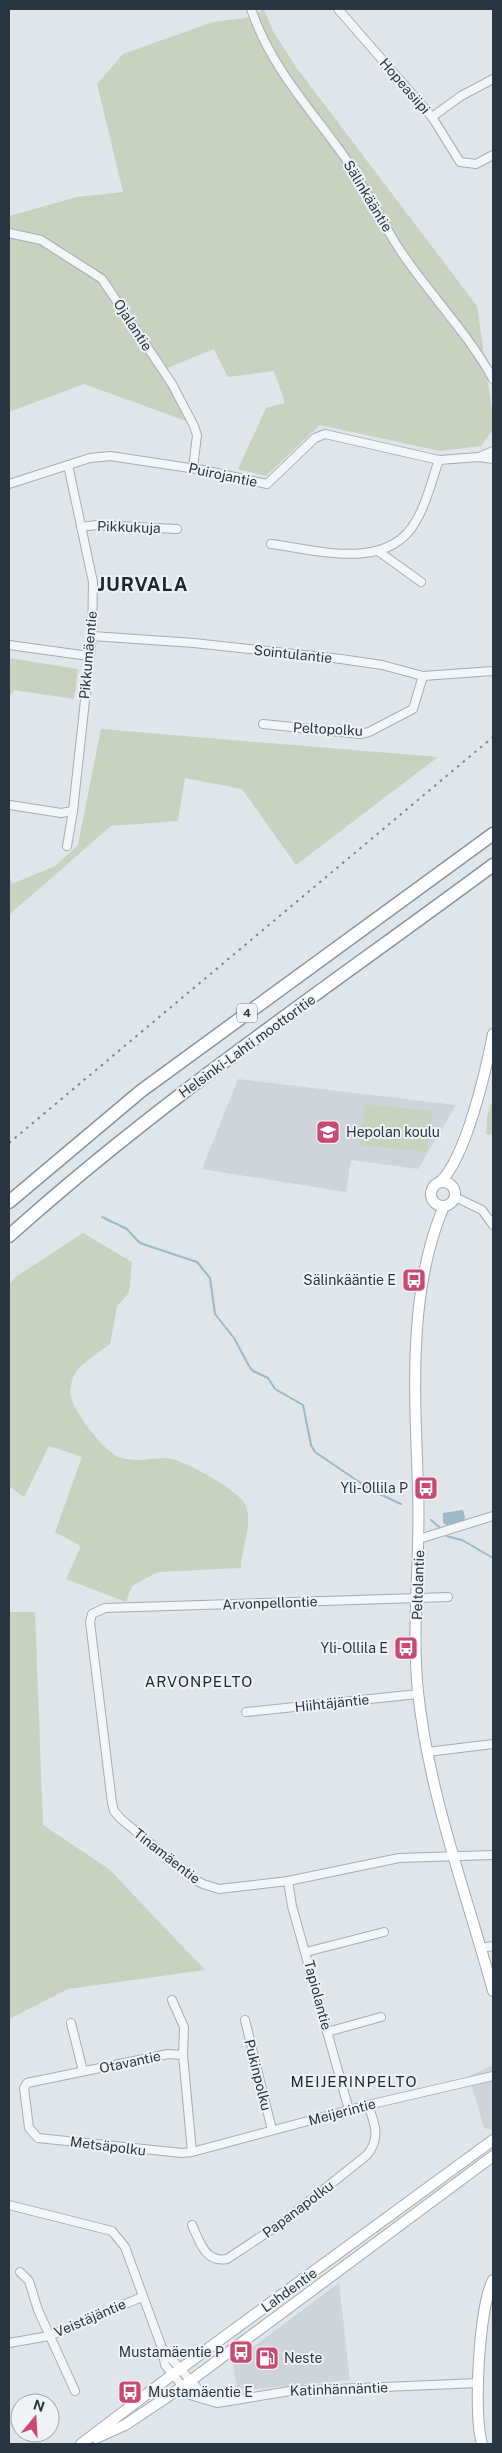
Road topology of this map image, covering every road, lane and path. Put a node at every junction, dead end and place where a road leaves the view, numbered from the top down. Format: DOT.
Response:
graph roads {
  1 [pos="251,9"];
  2 [pos="338,9"];
  3 [pos="493,79"];
  4 [pos="432,117"];
  5 [pos="493,154"];
  6 [pos="9,232"];
  7 [pos="493,379"];
  8 [pos="493,451"];
  9 [pos="479,457"];
  10 [pos="493,459"];
  11 [pos="439,460"];
  12 [pos="68,465"];
  13 [pos="193,468"];
  14 [pos="9,484"];
  15 [pos="81,527"];
  16 [pos="176,528"];
  17 [pos="271,544"];
  18 [pos="378,551"];
  19 [pos="421,582"];
  20 [pos="92,636"];
  21 [pos="9,645"];
  22 [pos="89,656"];
  23 [pos="493,671"];
  24 [pos="423,676"];
  25 [pos="263,724"];
  26 [pos="10,805"];
  27 [pos="73,811"];
  28 [pos="493,834"];
  29 [pos="67,846"];
  30 [pos="493,866"];
  31 [pos="493,1034"];
  32 [pos="456,1156"];
  33 [pos="440,1182"];
  34 [pos="454,1192"];
  35 [pos="9,1202"];
  36 [pos="440,1205"];
  37 [pos="493,1224"];
  38 [pos="9,1236"];
  39 [pos="493,1516"];
  40 [pos="419,1539"];
  41 [pos="448,1597"];
  42 [pos="417,1598"];
  43 [pos="92,1614"];
  44 [pos="418,1694"];
  45 [pos="246,1712"];
  46 [pos="493,1744"];
  47 [pos="427,1752"];
  48 [pos="493,1855"];
  49 [pos="452,1857"];
  50 [pos="288,1881"];
  51 [pos="384,1932"];
  52 [pos="493,1946"];
  53 [pos="481,1948"];
  54 [pos="306,1952"];
  55 [pos="493,1991"];
  56 [pos="172,2000"];
  57 [pos="382,2017"];
  58 [pos="245,2020"];
  59 [pos="71,2023"];
  60 [pos="328,2032"];
  61 [pos="183,2055"];
  62 [pos="83,2071"];
  63 [pos="493,2076"];
  64 [pos="368,2104"];
  65 [pos="349,2110"];
  66 [pos="29,2128"];
  67 [pos="272,2130"];
  68 [pos="493,2140"];
  69 [pos="192,2152"];
  70 [pos="493,2156"];
  71 [pos="9,2205"];
  72 [pos="192,2225"];
  73 [pos="20,2272"];
  74 [pos="493,2280"];
  75 [pos="142,2297"];
  76 [pos="50,2336"];
  77 [pos="9,2343"];
  78 [pos="176,2372"];
  79 [pos="478,2383"];
  80 [pos="186,2384"];
  81 [pos="75,2391"];
  82 [pos="83,2443"];
  83 [pos="482,2444"];
  1 -- 7 [label="street, Sälinkääntie"];
  2 -- 4 [label="street, Hopeasiipi"];
  3 -- 4 [label="street"];
  4 -- 5 [label="street, Hopeasiipi"];
  6 -- 13 [label="street, Ojalantie"];
  8 -- 9 [label="street, Puirojantie"];
  9 -- 10 [label="street, Puirojantie"];
  9 -- 11 [label="street, Puirojantie"];
  11 -- 13 [label="street, Puirojantie"];
  11 -- 18 [label="street"];
  12 -- 13 [label="street, Puirojantie"];
  12 -- 14 [label="street, Puirojantie"];
  12 -- 15 [label="street, Pikkumäentie"];
  15 -- 16 [label="street, Pikkukuja"];
  15 -- 20 [label="street, Pikkumäentie"];
  17 -- 18 [label="street"];
  18 -- 19 [label="street"];
  20 -- 22 [label="street, Pikkumäentie"];
  20 -- 24 [label="street, Sointulantie"];
  21 -- 22 [label="street"];
  22 -- 27 [label="street, Pikkumäentie"];
  23 -- 24 [label="street, Sointulantie"];
  24 -- 25 [label="street, Peltopolku"];
  26 -- 27 [label="street"];
  27 -- 29 [label="street, Pikkumäentie"];
  28 -- 35 [label="highway, Helsinki-Lahti moottoritie / 4"];
  30 -- 38 [label="highway, Helsinki-Lahti moottoritie / 4"];
  31 -- 32 [label="main road"];
  32 -- 33 [label="main road"];
  32 -- 34 [label="main road"];
  33 -- 34 [label="main road"];
  33 -- 36 [label="main road"];
  34 -- 36 [label="main road"];
  34 -- 37 [label="street"];
  36 -- 40 [label="main road, Peltolantie"];
  39 -- 40 [label="street"];
  40 -- 42 [label="main road, Peltolantie"];
  41 -- 42 [label="street, Arvonpellontie"];
  42 -- 43 [label="street, Arvonpellontie"];
  42 -- 44 [label="main road, Peltolantie"];
  43 -- 50 [label="street, Tinamäentie"];
  44 -- 45 [label="street, Hiihtäjäntie"];
  44 -- 47 [label="main road, Peltolantie"];
  46 -- 47 [label="street"];
  47 -- 49 [label="main road, Peltolantie"];
  48 -- 49 [label="street, Tinamäentie"];
  49 -- 50 [label="street, Tinamäentie"];
  49 -- 53 [label="main road, Peltolantie"];
  50 -- 54 [label="street, Tapiolantie"];
  51 -- 54 [label="street"];
  52 -- 53 [label="street"];
  53 -- 55 [label="main road, Peltolantie"];
  54 -- 60 [label="street, Tapiolantie"];
  56 -- 61 [label="street"];
  57 -- 60 [label="street"];
  58 -- 67 [label="street, Pukinpolku"];
  59 -- 62 [label="street"];
  60 -- 65 [label="street, Tapiolantie"];
  61 -- 62 [label="street, Otavantie"];
  61 -- 69 [label="street"];
  62 -- 66 [label="street, Otavantie"];
  63 -- 64 [label="street, Meijerintie"];
  64 -- 65 [label="street, Meijerintie"];
  64 -- 72 [label="street, Papanapolku"];
  65 -- 67 [label="street, Meijerintie"];
  66 -- 69 [label="street, Metsäpolku"];
  67 -- 69 [label="street, Meijerintie"];
  68 -- 78 [label="main road, Lahdentie"];
  70 -- 80 [label="main road, Lahdentie"];
  71 -- 75 [label="street, Katinhännäntie"];
  73 -- 76 [label="street"];
  74 -- 79 [label="main road"];
  75 -- 76 [label="street, Veistäjäntie"];
  75 -- 78 [label="street, Katinhännäntie"];
  76 -- 77 [label="street, Veistäjäntie"];
  76 -- 81 [label="street"];
  78 -- 80 [label="street, Katinhännäntie"];
  78 -- 82 [label="main road, Lahdentie"];
  79 -- 80 [label="street, Katinhännäntie"];
  79 -- 83 [label="main road"];
  80 -- 82 [label="main road, Lahdentie"];
}
